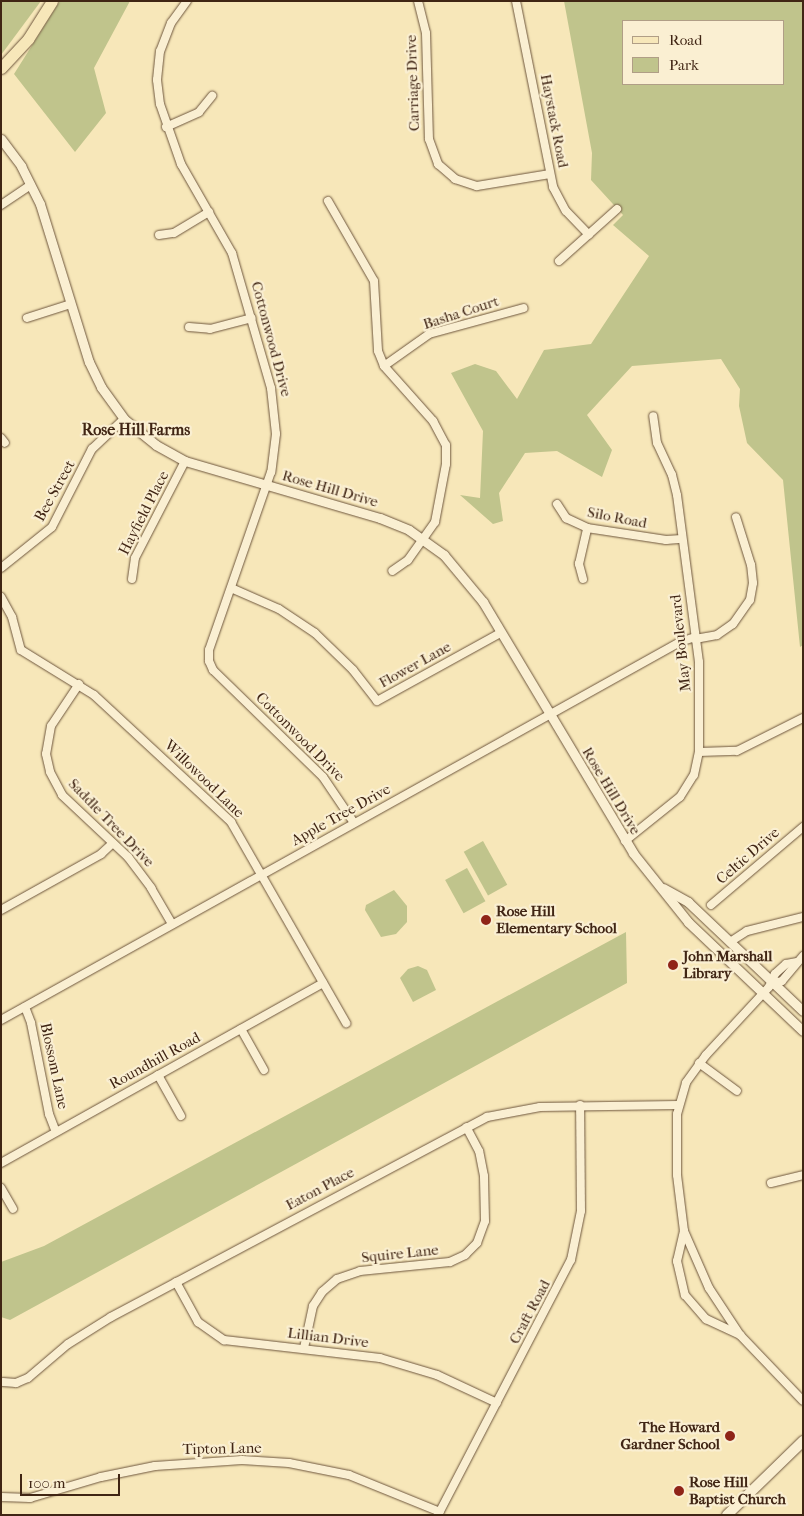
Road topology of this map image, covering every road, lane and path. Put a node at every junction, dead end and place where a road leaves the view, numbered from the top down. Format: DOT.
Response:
graph roads {
  1 [pos="52,1"];
  2 [pos="187,1"];
  3 [pos="418,1"];
  4 [pos="516,1"];
  5 [pos="1,68"];
  6 [pos="212,96"];
  7 [pos="166,127"];
  8 [pos="1,139"];
  9 [pos="550,174"];
  10 [pos="31,185"];
  11 [pos="328,202"];
  12 [pos="1,205"];
  13 [pos="617,208"];
  14 [pos="210,212"];
  15 [pos="158,235"];
  16 [pos="589,235"];
  17 [pos="560,260"];
  18 [pos="71,304"];
  19 [pos="524,308"];
  20 [pos="27,318"];
  21 [pos="252,318"];
  22 [pos="189,327"];
  23 [pos="384,366"];
  24 [pos="653,416"];
  25 [pos="124,419"];
  26 [pos="185,461"];
  27 [pos="266,485"];
  28 [pos="557,504"];
  29 [pos="736,517"];
  30 [pos="587,528"];
  31 [pos="682,539"];
  32 [pos="424,541"];
  33 [pos="1,568"];
  34 [pos="392,570"];
  35 [pos="583,578"];
  36 [pos="132,579"];
  37 [pos="231,588"];
  38 [pos="1,597"];
  39 [pos="500,633"];
  40 [pos="695,638"];
  41 [pos="79,684"];
  42 [pos="549,714"];
  43 [pos="803,718"];
  44 [pos="699,752"];
  45 [pos="354,823"];
  46 [pos="803,827"];
  47 [pos="625,841"];
  48 [pos="113,842"];
  49 [pos="263,874"];
  50 [pos="662,887"];
  51 [pos="711,906"];
  52 [pos="1,910"];
  53 [pos="803,918"];
  54 [pos="172,924"];
  55 [pos="730,942"];
  56 [pos="800,959"];
  57 [pos="323,983"];
  58 [pos="768,988"];
  59 [pos="25,1006"];
  60 [pos="803,1011"];
  61 [pos="1,1020"];
  62 [pos="346,1023"];
  63 [pos="242,1029"];
  64 [pos="803,1031"];
  65 [pos="699,1063"];
  66 [pos="264,1070"];
  67 [pos="158,1075"];
  68 [pos="737,1091"];
  69 [pos="580,1105"];
  70 [pos="678,1105"];
  71 [pos="181,1116"];
  72 [pos="466,1126"];
  73 [pos="56,1132"];
  74 [pos="1,1163"];
  75 [pos="803,1175"];
  76 [pos="771,1183"];
  77 [pos="1,1188"];
  78 [pos="13,1209"];
  79 [pos="684,1231"];
  80 [pos="176,1282"];
  81 [pos="740,1335"];
  82 [pos="304,1348"];
  83 [pos="3,1382"];
  84 [pos="803,1401"];
  85 [pos="497,1403"];
  86 [pos="803,1441"];
  87 [pos="1,1497"];
  88 [pos="439,1513"];
  89 [pos="726,1515"];
  1 -- 5 [label="main road"];
  2 -- 7 [label="street, Cottonwood Drive"];
  3 -- 9 [label="street, Carriage Drive"];
  4 -- 9 [label="street, Haystack Road"];
  6 -- 7 [label="street"];
  7 -- 14 [label="street, Cottonwood Drive"];
  8 -- 10 [label="street, Rose Hill Drive"];
  9 -- 16 [label="street, Haystack Road"];
  10 -- 12 [label="street"];
  10 -- 18 [label="street, Rose Hill Drive"];
  11 -- 23 [label="street"];
  13 -- 16 [label="street"];
  14 -- 15 [label="street"];
  14 -- 21 [label="street, Cottonwood Drive"];
  16 -- 17 [label="street"];
  18 -- 20 [label="street"];
  18 -- 25 [label="street, Rose Hill Drive"];
  19 -- 23 [label="street, Basha Court"];
  21 -- 22 [label="street"];
  21 -- 27 [label="street, Cottonwood Drive"];
  23 -- 32 [label="street"];
  24 -- 31 [label="street, May Boulevard"];
  25 -- 26 [label="street, Rose Hill Drive"];
  25 -- 33 [label="street, Bee Street"];
  26 -- 27 [label="street, Rose Hill Drive"];
  26 -- 36 [label="street, Hayfield Place"];
  27 -- 32 [label="street, Rose Hill Drive"];
  27 -- 37 [label="street, Cottonwood Drive"];
  28 -- 30 [label="street, Silo Road"];
  29 -- 40 [label="street, Apple Tree Drive"];
  30 -- 31 [label="street, Silo Road"];
  30 -- 35 [label="street"];
  31 -- 40 [label="street, May Boulevard"];
  32 -- 34 [label="street"];
  32 -- 39 [label="street, Rose Hill Drive"];
  37 -- 39 [label="street, Flower Lane"];
  37 -- 45 [label="street, Cottonwood Drive"];
  38 -- 41 [label="street, Willowood Lane"];
  39 -- 42 [label="street, Rose Hill Drive"];
  40 -- 42 [label="street, Apple Tree Drive"];
  40 -- 44 [label="street, May Boulevard"];
  41 -- 48 [label="street, Saddle Tree Drive"];
  41 -- 49 [label="street, Willowood Lane"];
  42 -- 45 [label="street, Apple Tree Drive"];
  42 -- 47 [label="street, Rose Hill Drive"];
  43 -- 44 [label="street"];
  44 -- 47 [label="street, May Boulevard"];
  45 -- 49 [label="street, Apple Tree Drive"];
  46 -- 51 [label="street, Celtic Drive"];
  47 -- 50 [label="street, Rose Hill Drive"];
  48 -- 52 [label="street"];
  48 -- 54 [label="street, Saddle Tree Drive"];
  49 -- 54 [label="street, Apple Tree Drive"];
  49 -- 57 [label="street, Willowood Lane"];
  50 -- 55 [label="street, Rose Hill Drive"];
  50 -- 58 [label="street, Rose Hill Drive"];
  53 -- 55 [label="street"];
  54 -- 59 [label="street, Apple Tree Drive"];
  55 -- 58 [label="street, Rose Hill Drive"];
  56 -- 58 [label="street"];
  57 -- 62 [label="street, Willowood Lane"];
  57 -- 63 [label="street, Roundhill Road"];
  58 -- 60 [label="street, Rose Hill Drive"];
  58 -- 64 [label="street, Rose Hill Drive"];
  58 -- 65 [label="street"];
  59 -- 61 [label="street, Apple Tree Drive"];
  59 -- 73 [label="street, Blossom Lane"];
  63 -- 66 [label="street"];
  63 -- 67 [label="street, Roundhill Road"];
  65 -- 68 [label="street"];
  65 -- 70 [label="street"];
  67 -- 71 [label="street"];
  67 -- 73 [label="street, Roundhill Road"];
  69 -- 70 [label="street, Eaton Place"];
  69 -- 72 [label="street, Eaton Place"];
  69 -- 85 [label="street, Craft Road"];
  70 -- 79 [label="street"];
  72 -- 80 [label="street, Eaton Place"];
  72 -- 82 [label="street, Squire Lane"];
  73 -- 74 [label="street, Roundhill Road"];
  75 -- 76 [label="street"];
  77 -- 78 [label="street"];
  79 -- 81 [label="street"];
  79 -- 81 [label="street"];
  80 -- 82 [label="street, Lillian Drive"];
  80 -- 83 [label="street, Eaton Place"];
  81 -- 84 [label="street"];
  82 -- 85 [label="street, Lillian Drive"];
  85 -- 88 [label="street, Craft Road"];
  86 -- 89 [label="main road"];
  87 -- 88 [label="street, Tipton Lane"];
}
